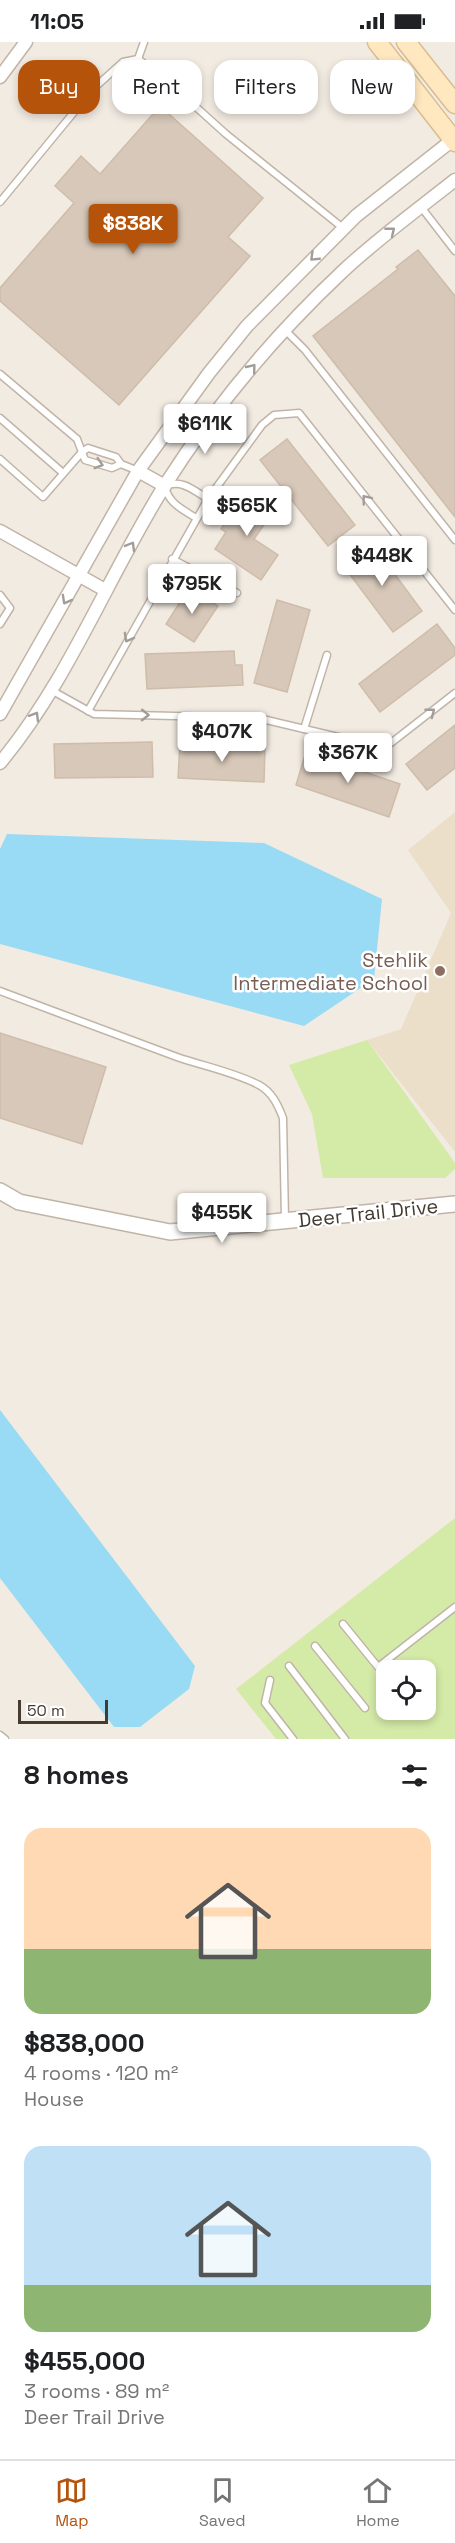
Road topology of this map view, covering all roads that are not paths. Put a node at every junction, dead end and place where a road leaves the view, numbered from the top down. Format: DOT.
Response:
graph roads {
  1 [pos="26,42"];
  2 [pos="144,42"];
  3 [pos="377,42"];
  4 [pos="406,42"];
  5 [pos="138,59"];
  6 [pos="0,77"];
  7 [pos="455,104"];
  8 [pos="454,140"];
  9 [pos="455,180"];
  10 [pos="0,202"];
  11 [pos="421,207"];
  12 [pos="343,228"];
  13 [pos="455,251"];
  14 [pos="285,330"];
  15 [pos="0,374"];
  16 [pos="0,418"];
  17 [pos="82,452"];
  18 [pos="0,459"];
  19 [pos="121,464"];
  20 [pos="138,471"];
  21 [pos="63,473"];
  22 [pos="165,486"];
  23 [pos="208,499"];
  24 [pos="196,518"];
  25 [pos="0,531"];
  26 [pos="455,540"];
  27 [pos="172,560"];
  28 [pos="80,576"];
  29 [pos="105,590"];
  30 [pos="237,593"];
  31 [pos="0,595"];
  32 [pos="455,610"];
  33 [pos="0,624"];
  34 [pos="327,655"];
  35 [pos="50,690"];
  36 [pos="455,693"];
  37 [pos="88,711"];
  38 [pos="0,714"];
  39 [pos="304,729"];
  40 [pos="0,763"];
  41 [pos="0,991"];
  42 [pos="0,1191"];
  43 [pos="455,1204"];
  44 [pos="285,1221"];
  45 [pos="455,1607"];
  46 [pos="343,1624"];
  47 [pos="315,1646"];
  48 [pos="289,1666"];
  49 [pos="270,1680"];
  50 [pos="365,1708"];
  51 [pos="0,1735"];
  52 [pos="5,1739"];
  53 [pos="293,1739"];
  54 [pos="345,1739"];
  1 -- 6 [label="street"];
  2 -- 5 [label="lane"];
  3 -- 8 [label="main road"];
  4 -- 7 [label="main road"];
  5 -- 10 [label="lane"];
  5 -- 12 [label="lane"];
  8 -- 12 [label="street"];
  9 -- 11 [label="street"];
  11 -- 13 [label="lane"];
  14 -- 11 [label="street, one-way"];
  12 -- 20 [label="street, one-way"];
  22 -- 14 [label="street, one-way"];
  14 -- 26 [label="lane"];
  15 -- 17 [label="lane"];
  16 -- 21 [label="lane"];
  17 -- 19 [label="lane"];
  17 -- 19 [label="lane, one-way"];
  17 -- 21 [label="lane"];
  18 -- 21 [label="lane"];
  19 -- 20 [label="lane"];
  20 -- 22 [label="street"];
  20 -- 28 [label="street"];
  22 -- 23 [label="lane"];
  22 -- 24 [label="lane"];
  29 -- 22 [label="street, one-way"];
  23 -- 24 [label="lane"];
  32 -- 23 [label="lane, one-way"];
  24 -- 27 [label="lane"];
  25 -- 28 [label="street"];
  27 -- 30 [label="lane"];
  27 -- 37 [label="lane, one-way"];
  28 -- 29 [label="street"];
  28 -- 38 [label="street, one-way"];
  29 -- 35 [label="street"];
  31 -- 33 [label="lane"];
  34 -- 39 [label="lane"];
  35 -- 37 [label="lane"];
  40 -- 35 [label="street, one-way"];
  39 -- 36 [label="lane, one-way"];
  37 -- 39 [label="lane, one-way"];
  41 -- 44 [label="lane"];
  42 -- 44 [label="street, Deer Trail Drive"];
  43 -- 44 [label="street, Deer Trail Drive"];
  45 -- 46 [label="lane"];
  47 -- 50 [label="lane"];
  48 -- 54 [label="lane"];
  49 -- 53 [label="lane"];
  51 -- 52 [label="lane"];
}
